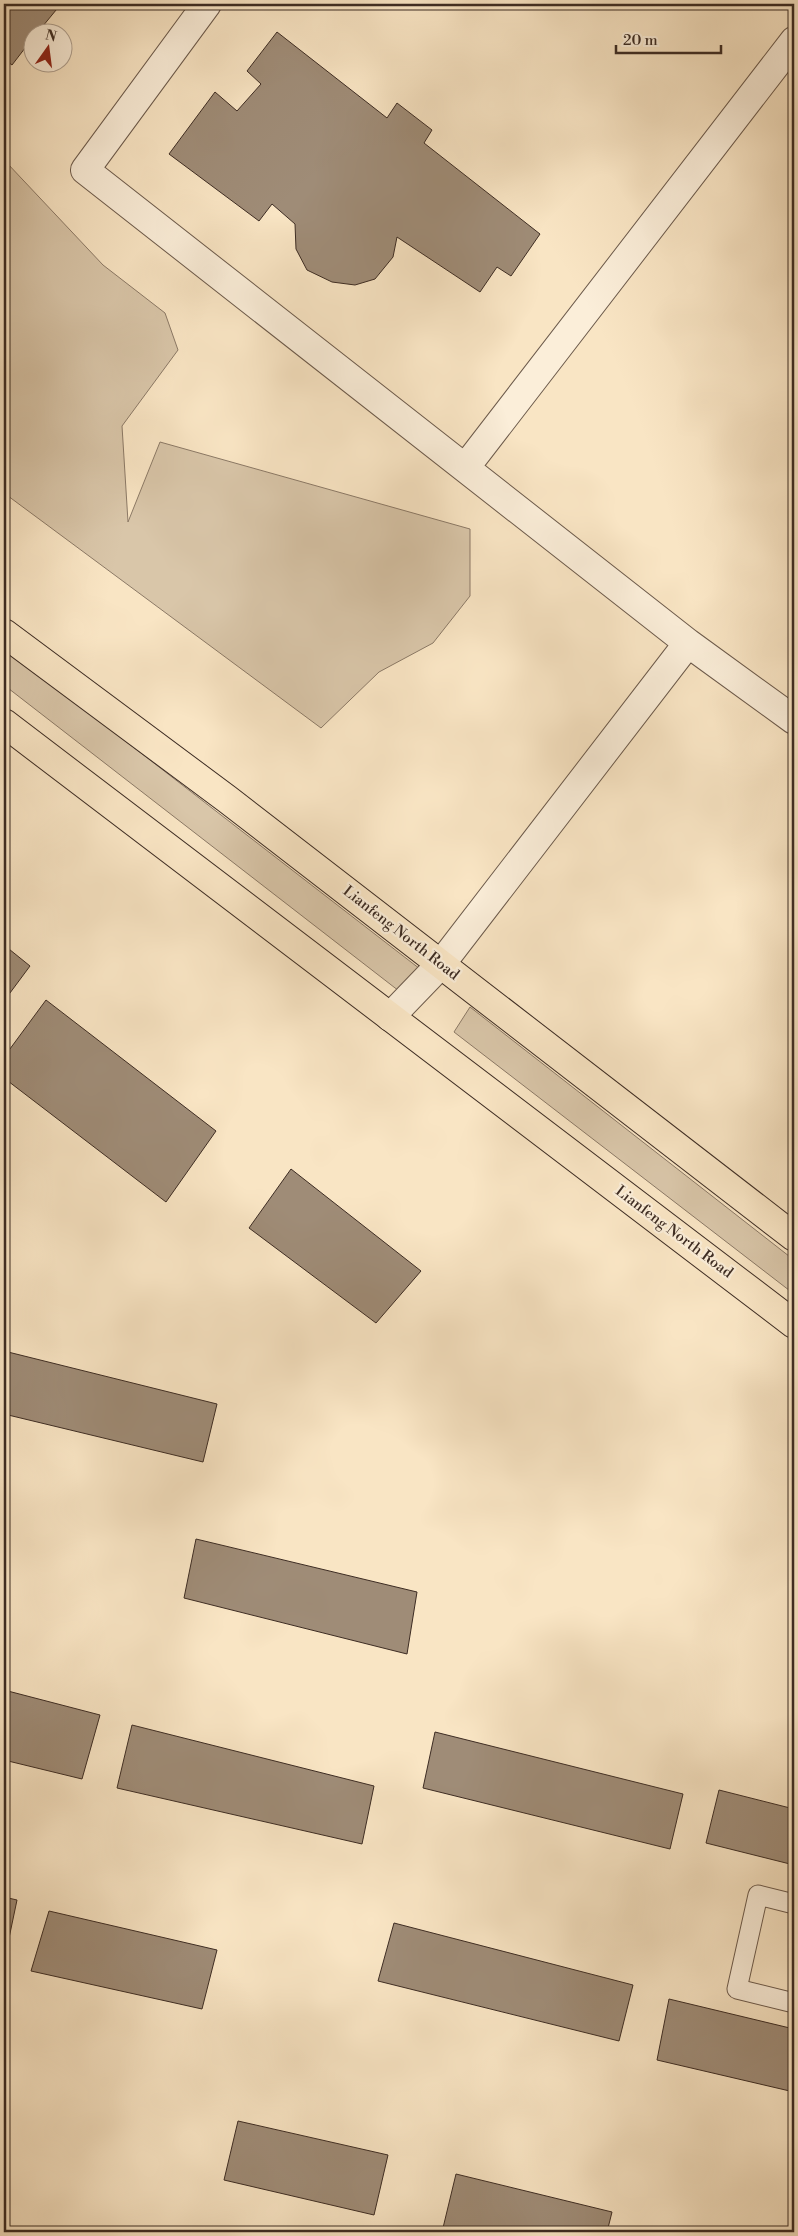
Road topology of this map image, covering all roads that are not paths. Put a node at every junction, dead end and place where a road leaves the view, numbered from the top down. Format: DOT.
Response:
graph roads {
  1 [pos="207,4"];
  2 [pos="794,41"];
  3 [pos="465,468"];
  4 [pos="4,633"];
  5 [pos="688,642"];
  6 [pos="794,720"];
  7 [pos="4,723"];
  8 [pos="441,964"];
  9 [pos="390,1017"];
  10 [pos="794,1237"];
  11 [pos="794,1324"];
  12 [pos="794,1904"];
  13 [pos="794,2003"];
  1 -- 3 [label="street"];
  2 -- 3 [label="street"];
  3 -- 5 [label="street"];
  4 -- 8 [label="main road, Lianfeng North Road"];
  5 -- 6 [label="street"];
  5 -- 8 [label="street"];
  7 -- 9 [label="main road, Lianfeng North Road"];
  8 -- 9 [label="street"];
  8 -- 10 [label="main road, Lianfeng North Road"];
  9 -- 11 [label="main road, Lianfeng North Road"];
  12 -- 13 [label="lane"];
}
